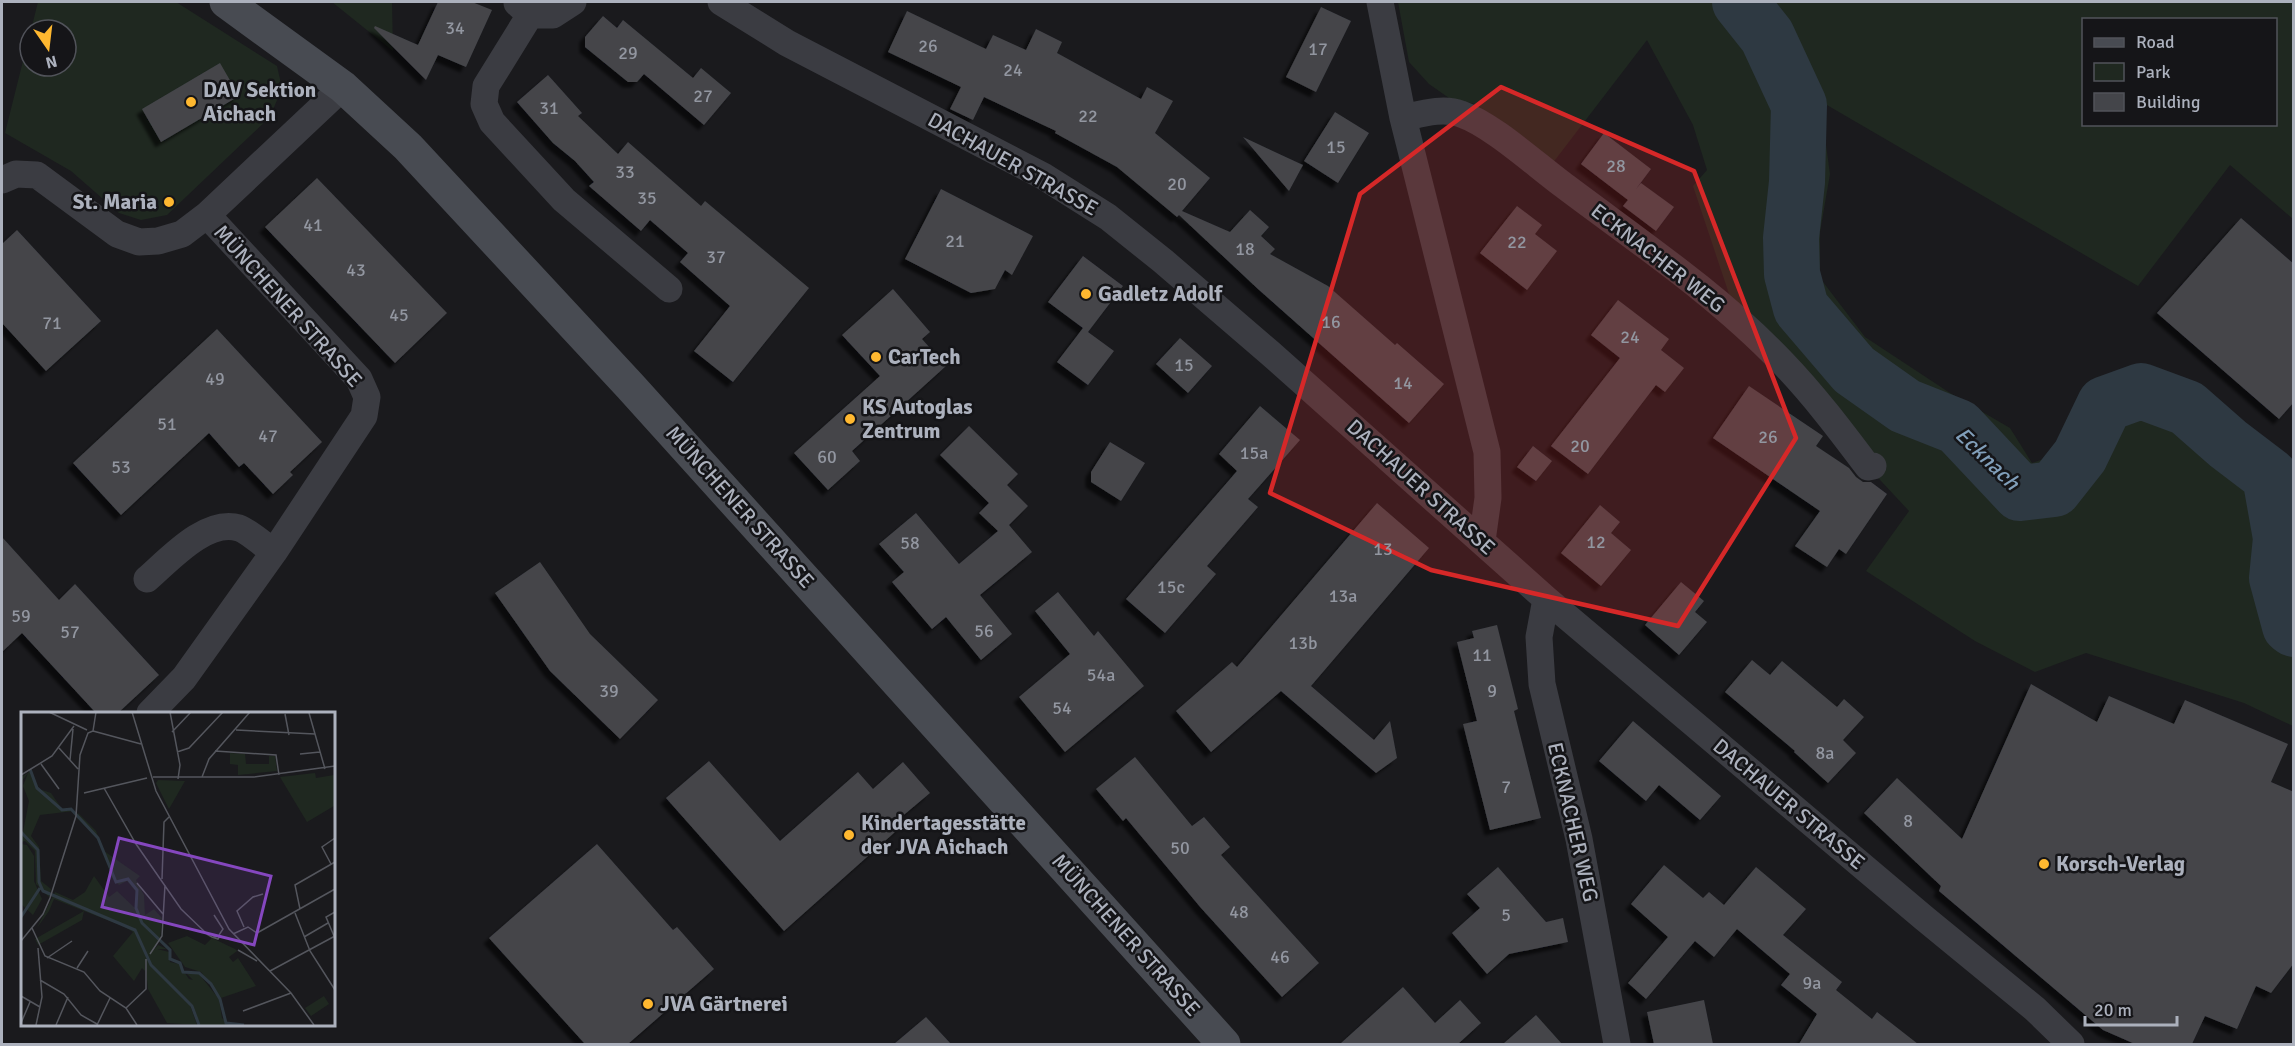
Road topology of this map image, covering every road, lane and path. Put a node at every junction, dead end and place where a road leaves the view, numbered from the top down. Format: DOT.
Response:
graph roads {
  1 [pos="226,2"];
  2 [pos="573,2"];
  3 [pos="721,2"];
  4 [pos="1380,2"];
  5 [pos="524,8"];
  6 [pos="343,87"];
  7 [pos="1403,118"];
  8 [pos="2,180"];
  9 [pos="207,215"];
  10 [pos="669,289"];
  11 [pos="1873,466"];
  12 [pos="1482,541"];
  13 [pos="274,552"];
  14 [pos="147,579"];
  15 [pos="1546,599"];
  16 [pos="151,712"];
  17 [pos="1224,1044"];
  18 [pos="1617,1044"];
  19 [pos="2071,1044"];
  1 -- 6 [label="main road, MÜNCHENER STRASSE"];
  2 -- 5 [label="street"];
  3 -- 12 [label="street, DACHAUER STRASSE"];
  4 -- 7 [label="street"];
  5 -- 10 [label="street"];
  6 -- 9 [label="street"];
  6 -- 17 [label="main road, MÜNCHENER STRASSE"];
  7 -- 11 [label="street, ECKNACHER WEG"];
  7 -- 12 [label="street"];
  8 -- 9 [label="street"];
  9 -- 13 [label="street, MÜNCHENER STRASSE"];
  12 -- 15 [label="street, DACHAUER STRASSE"];
  13 -- 14 [label="street"];
  13 -- 16 [label="street, MÜNCHENER STRASSE"];
  15 -- 18 [label="street, ECKNACHER WEG"];
  15 -- 19 [label="street, DACHAUER STRASSE"];
}
